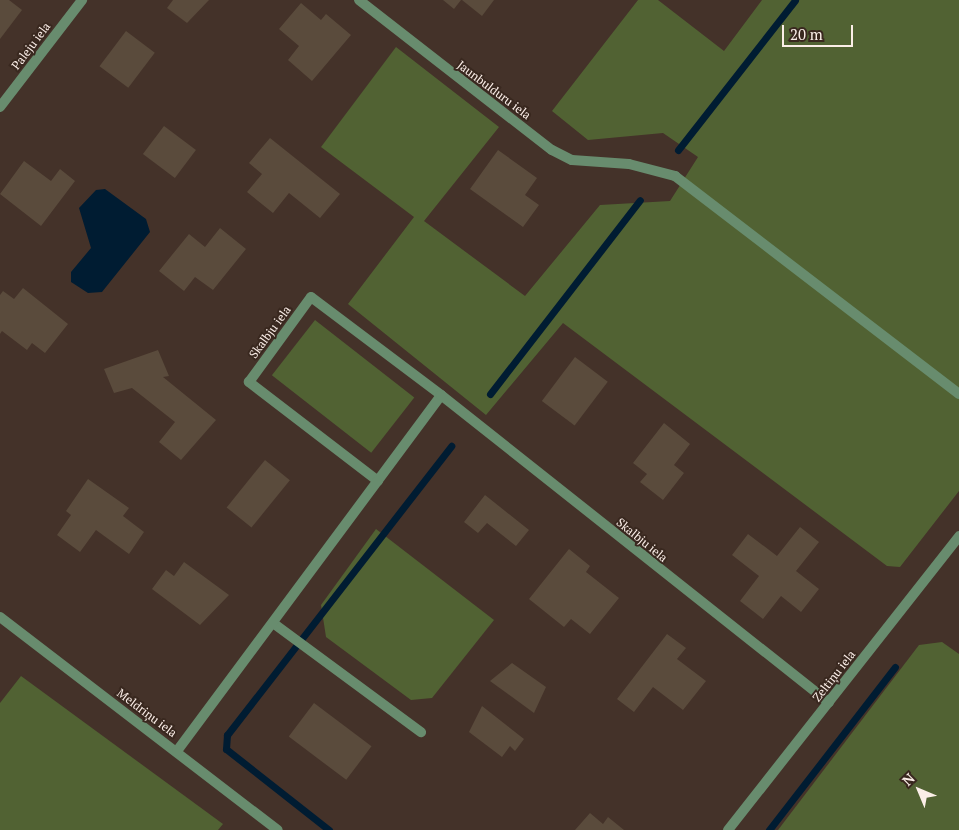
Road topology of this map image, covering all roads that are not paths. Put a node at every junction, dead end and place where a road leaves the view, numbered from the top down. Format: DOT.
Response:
graph roads {
  1 [pos="82,0"];
  2 [pos="359,0"];
  3 [pos="0,107"];
  4 [pos="959,394"];
  5 [pos="442,395"];
  6 [pos="378,481"];
  7 [pos="959,536"];
  8 [pos="0,617"];
  9 [pos="273,623"];
  10 [pos="829,703"];
  11 [pos="421,732"];
  12 [pos="177,751"];
  13 [pos="278,830"];
  14 [pos="728,830"];
  1 -- 3 [label="street, Paleju iela"];
  2 -- 4 [label="street, Jaunbulduru iela"];
  5 -- 6 [label="street"];
  5 -- 6 [label="street, Skalbju iela"];
  5 -- 10 [label="street, Skalbju iela"];
  6 -- 9 [label="street"];
  7 -- 10 [label="street, Zeltiņu iela"];
  8 -- 12 [label="street, Meldriņu iela"];
  9 -- 11 [label="street"];
  9 -- 12 [label="street"];
  10 -- 14 [label="street, Zeltiņu iela"];
  12 -- 13 [label="street, Meldriņu iela"];
}
